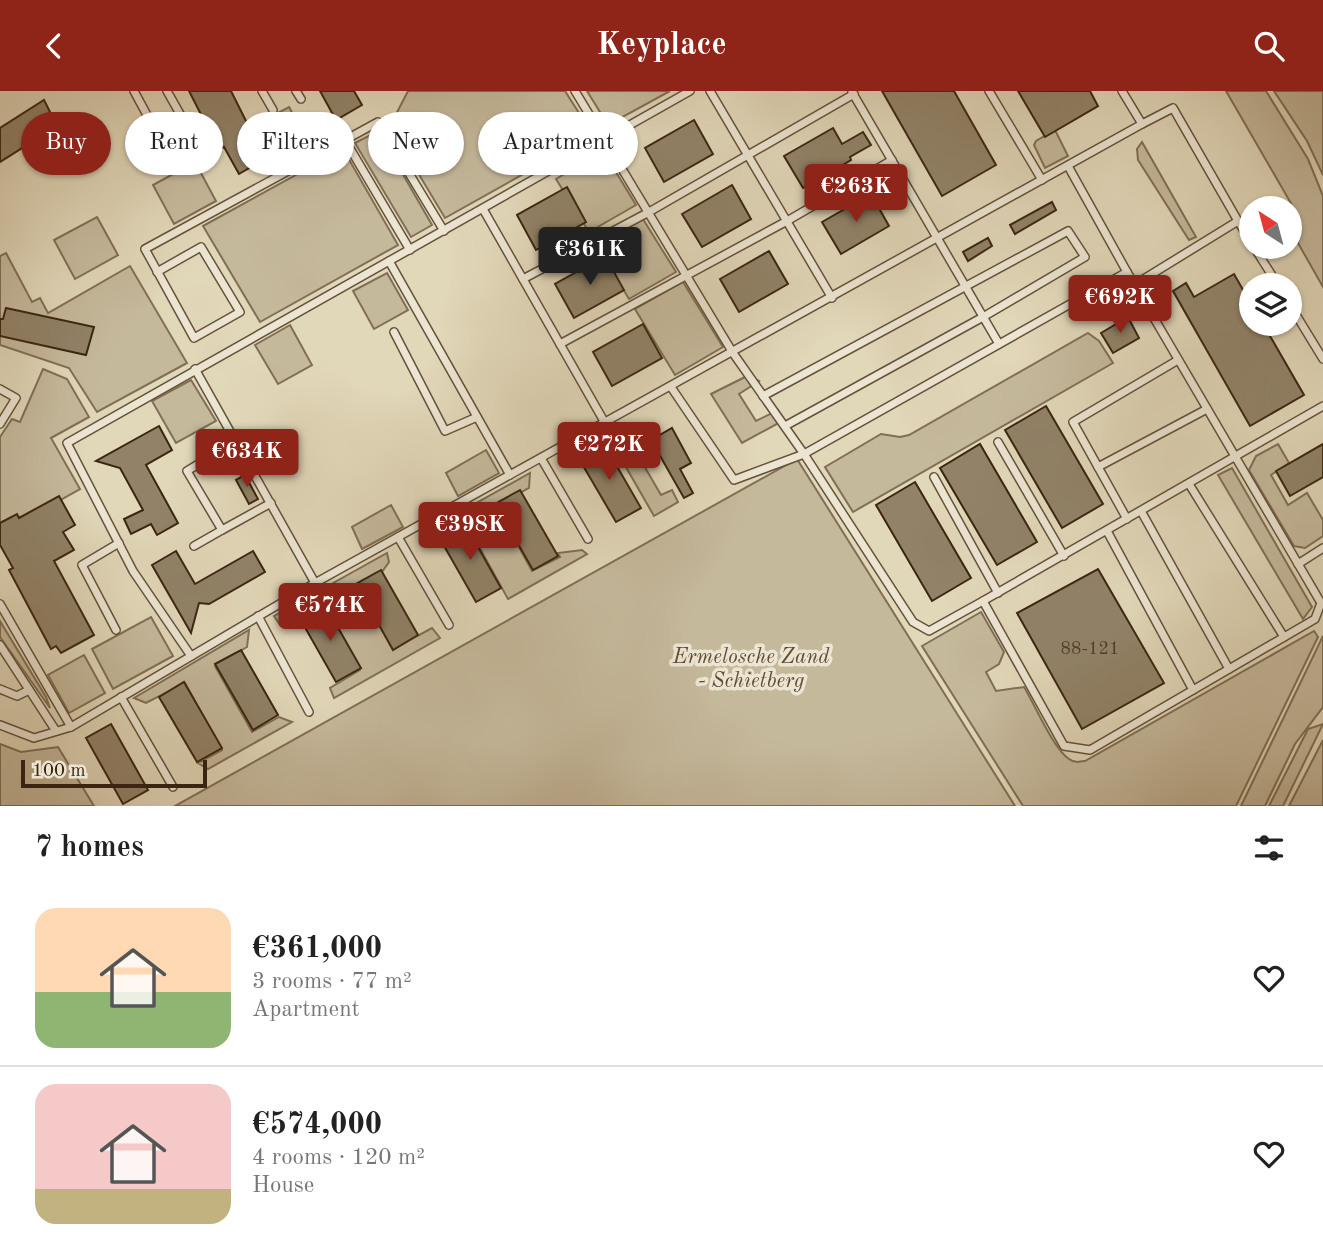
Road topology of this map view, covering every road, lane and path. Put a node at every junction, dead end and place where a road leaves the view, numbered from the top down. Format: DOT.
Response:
graph roads {
  1 [pos="134,91"];
  2 [pos="167,91"];
  3 [pos="262,91"];
  4 [pos="296,91"];
  5 [pos="575,91"];
  6 [pos="690,91"];
  7 [pos="710,91"];
  8 [pos="989,91"];
  9 [pos="1122,91"];
  10 [pos="853,93"];
  11 [pos="301,99"];
  12 [pos="274,110"];
  13 [pos="145,112"];
  14 [pos="179,112"];
  15 [pos="588,112"];
  16 [pos="638,120"];
  17 [pos="1142,124"];
  18 [pos="354,134"];
  19 [pos="354,154"];
  20 [pos="748,155"];
  21 [pos="892,160"];
  22 [pos="1068,166"];
  23 [pos="280,175"];
  24 [pos="542,175"];
  25 [pos="627,175"];
  26 [pos="1042,180"];
  27 [pos="483,209"];
  28 [pos="649,212"];
  29 [pos="787,221"];
  30 [pos="1238,221"];
  31 [pos="444,231"];
  32 [pos="939,238"];
  33 [pos="410,250"];
  34 [pos="389,261"];
  35 [pos="158,272"];
  36 [pos="1127,272"];
  37 [pos="687,276"];
  38 [pos="523,279"];
  39 [pos="1134,285"];
  40 [pos="966,286"];
  41 [pos="832,298"];
  42 [pos="984,317"];
  43 [pos="1302,325"];
  44 [pos="394,332"];
  45 [pos="560,344"];
  46 [pos="999,344"];
  47 [pos="733,353"];
  48 [pos="1323,359"];
  49 [pos="1178,360"];
  50 [pos="195,369"];
  51 [pos="671,387"];
  52 [pos="0,389"];
  53 [pos="763,396"];
  54 [pos="1323,406"];
  55 [pos="1208,409"];
  56 [pos="477,417"];
  57 [pos="605,423"];
  58 [pos="0,424"];
  59 [pos="785,426"];
  60 [pos="236,441"];
  61 [pos="998,442"];
  62 [pos="804,454"];
  63 [pos="1236,457"];
  64 [pos="541,459"];
  65 [pos="1098,467"];
  66 [pos="510,475"];
  67 [pos="934,477"];
  68 [pos="1189,484"];
  69 [pos="271,503"];
  70 [pos="1141,511"];
  71 [pos="1127,519"];
  72 [pos="222,530"];
  73 [pos="1107,531"];
  74 [pos="398,537"];
  75 [pos="588,539"];
  76 [pos="119,543"];
  77 [pos="194,545"];
  78 [pos="1323,548"];
  79 [pos="1063,556"];
  80 [pos="1298,564"];
  81 [pos="315,583"];
  82 [pos="998,593"];
  83 [pos="983,601"];
  84 [pos="0,604"];
  85 [pos="258,617"];
  86 [pos="449,625"];
  87 [pos="116,630"];
  88 [pos="1284,637"];
  89 [pos="0,645"];
  90 [pos="191,656"];
  91 [pos="9,658"];
  92 [pos="0,663"];
  93 [pos="1230,669"];
  94 [pos="0,689"];
  95 [pos="29,690"];
  96 [pos="1193,690"];
  97 [pos="121,697"];
  98 [pos="309,712"];
  99 [pos="0,725"];
  100 [pos="71,727"];
  101 [pos="56,731"];
  102 [pos="173,787"];
  1 -- 13 [label="lane"];
  2 -- 14 [label="lane"];
  3 -- 12 [label="lane"];
  4 -- 11 [label="lane"];
  5 -- 15 [label="lane"];
  6 -- 16 [label="lane"];
  7 -- 20 [label="lane"];
  8 -- 26 [label="lane"];
  9 -- 17 [label="lane"];
  10 -- 20 [label="lane"];
  10 -- 21 [label="lane"];
  17 -- 22 [label="lane"];
  17 -- 30 [label="lane"];
  18 -- 31 [label="lane"];
  19 -- 33 [label="lane"];
  20 -- 28 [label="lane"];
  20 -- 29 [label="lane"];
  21 -- 29 [label="lane"];
  21 -- 32 [label="lane"];
  22 -- 26 [label="lane"];
  22 -- 36 [label="lane"];
  23 -- 35 [label="lane"];
  24 -- 27 [label="lane"];
  25 -- 28 [label="lane"];
  26 -- 32 [label="lane"];
  27 -- 31 [label="lane"];
  27 -- 38 [label="lane"];
  28 -- 37 [label="lane"];
  28 -- 38 [label="lane"];
  29 -- 37 [label="lane"];
  29 -- 41 [label="lane"];
  30 -- 39 [label="lane"];
  31 -- 33 [label="lane"];
  32 -- 40 [label="lane"];
  32 -- 41 [label="lane"];
  33 -- 34 [label="lane"];
  34 -- 50 [label="lane"];
  34 -- 56 [label="lane"];
  35 -- 35 [label="lane"];
  36 -- 39 [label="lane"];
  36 -- 46 [label="lane"];
  37 -- 45 [label="lane"];
  37 -- 47 [label="lane"];
  38 -- 45 [label="lane"];
  39 -- 49 [label="lane"];
  40 -- 42 [label="lane"];
  40 -- 42 [label="lane"];
  40 -- 53 [label="lane"];
  41 -- 47 [label="lane"];
  42 -- 46 [label="lane"];
  42 -- 59 [label="lane"];
  43 -- 48 [label="lane"];
  44 -- 56 [label="lane"];
  45 -- 57 [label="lane"];
  46 -- 62 [label="lane"];
  47 -- 51 [label="lane"];
  47 -- 53 [label="lane"];
  49 -- 55 [label="lane"];
  49 -- 65 [label="lane"];
  50 -- 60 [label="lane"];
  50 -- 76 [label="lane"];
  51 -- 57 [label="lane"];
  51 -- 62 [label="lane"];
  52 -- 58 [label="lane"];
  53 -- 59 [label="lane"];
  54 -- 63 [label="lane"];
  55 -- 63 [label="lane"];
  55 -- 65 [label="lane"];
  56 -- 66 [label="lane"];
  57 -- 64 [label="lane"];
  59 -- 62 [label="lane"];
  60 -- 69 [label="lane"];
  60 -- 72 [label="lane"];
  61 -- 79 [label="lane"];
  62 -- 83 [label="lane"];
  63 -- 68 [label="lane"];
  63 -- 80 [label="lane"];
  64 -- 66 [label="lane"];
  64 -- 75 [label="lane"];
  65 -- 71 [label="lane"];
  66 -- 74 [label="lane"];
  67 -- 82 [label="lane"];
  68 -- 70 [label="lane"];
  68 -- 88 [label="lane"];
  69 -- 72 [label="lane"];
  69 -- 81 [label="lane"];
  70 -- 71 [label="lane"];
  70 -- 93 [label="lane"];
  71 -- 73 [label="lane"];
  72 -- 77 [label="lane"];
  73 -- 79 [label="lane"];
  73 -- 96 [label="lane"];
  74 -- 81 [label="lane"];
  74 -- 86 [label="lane"];
  76 -- 87 [label="lane"];
  76 -- 90 [label="lane"];
  78 -- 80 [label="lane"];
  79 -- 82 [label="lane"];
  80 -- 88 [label="lane"];
  81 -- 85 [label="lane"];
  82 -- 83 [label="lane"];
  83 -- 96 [label="lane"];
  84 -- 100 [label="lane"];
  85 -- 90 [label="lane"];
  85 -- 98 [label="lane"];
  88 -- 93 [label="lane"];
  89 -- 91 [label="lane"];
  90 -- 97 [label="lane"];
  91 -- 92 [label="lane"];
  91 -- 95 [label="lane"];
  93 -- 96 [label="lane"];
  94 -- 95 [label="lane"];
  95 -- 101 [label="lane"];
  97 -- 100 [label="lane"];
  97 -- 102 [label="lane"];
  99 -- 101 [label="lane"];
  100 -- 101 [label="lane"];
}
